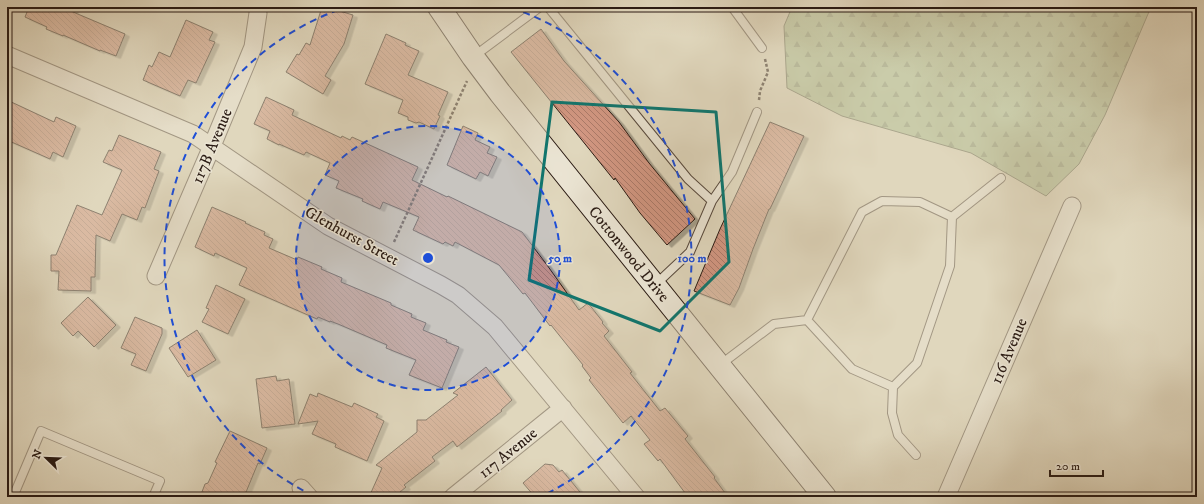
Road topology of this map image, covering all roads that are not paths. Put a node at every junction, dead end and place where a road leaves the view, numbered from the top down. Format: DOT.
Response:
graph roads {
  1 [pos="439,7"];
  2 [pos="540,7"];
  3 [pos="548,7"];
  4 [pos="732,7"];
  5 [pos="258,13"];
  6 [pos="762,48"];
  7 [pos="7,55"];
  8 [pos="473,57"];
  9 [pos="757,112"];
  10 [pos="212,146"];
  11 [pos="1000,178"];
  12 [pos="712,200"];
  13 [pos="1072,206"];
  14 [pos="952,217"];
  15 [pos="156,276"];
  16 [pos="654,286"];
  17 [pos="807,320"];
  18 [pos="719,365"];
  19 [pos="893,387"];
  20 [pos="563,408"];
  21 [pos="916,455"];
  22 [pos="13,497"];
  23 [pos="153,497"];
  24 [pos="453,497"];
  25 [pos="636,497"];
  26 [pos="825,497"];
  27 [pos="946,497"];
  1 -- 8 [label="street, Cottonwood Drive"];
  2 -- 8 [label="lane"];
  3 -- 12 [label="lane"];
  4 -- 6 [label="lane"];
  5 -- 10 [label="street, 117B Avenue"];
  7 -- 10 [label="street, Glenhurst Street"];
  8 -- 16 [label="street, Cottonwood Drive"];
  9 -- 12 [label="lane"];
  10 -- 15 [label="street, 117B Avenue"];
  10 -- 20 [label="street, Glenhurst Street"];
  11 -- 14 [label="lane"];
  12 -- 16 [label="lane"];
  13 -- 27 [label="street, 116 Avenue"];
  14 -- 17 [label="lane"];
  14 -- 19 [label="lane"];
  16 -- 18 [label="street, Cottonwood Drive"];
  17 -- 18 [label="lane"];
  17 -- 19 [label="lane"];
  18 -- 26 [label="street, Cottonwood Drive"];
  19 -- 21 [label="lane"];
  20 -- 24 [label="street, 117 Avenue"];
  20 -- 25 [label="street, Glenhurst Street"];
  22 -- 23 [label="lane"];
}
